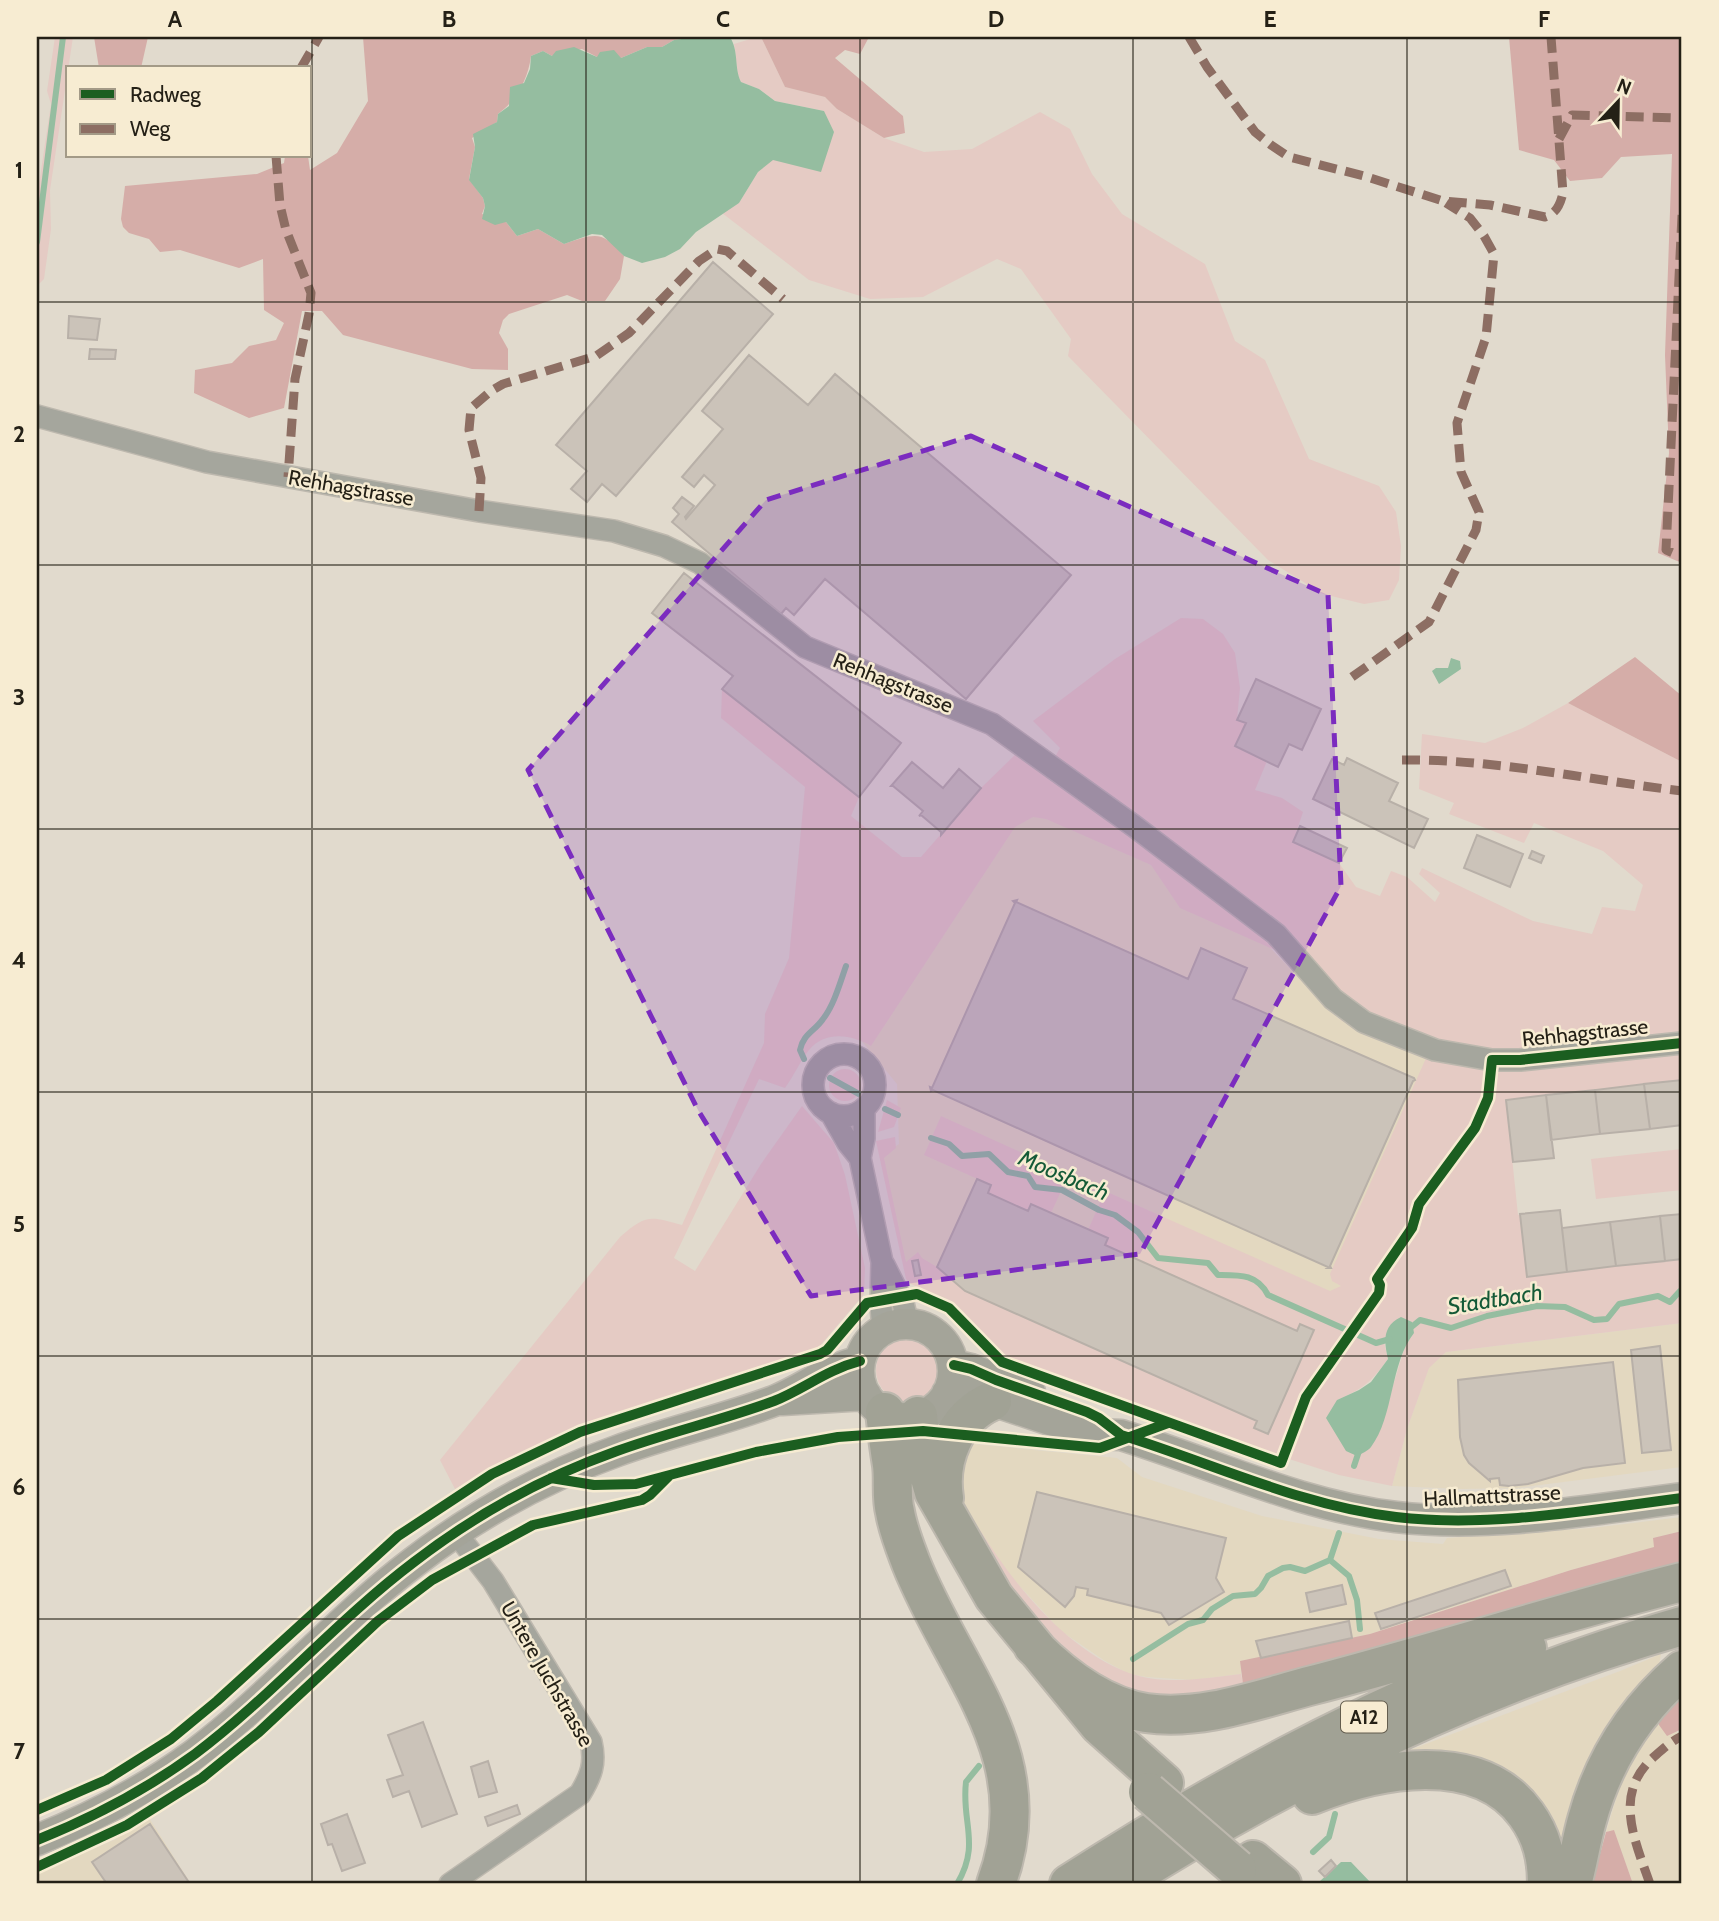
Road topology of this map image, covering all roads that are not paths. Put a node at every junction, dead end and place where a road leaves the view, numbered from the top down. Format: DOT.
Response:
graph roads {
  1 [pos="37,416"];
  2 [pos="1682,1043"];
  3 [pos="864,1109"];
  4 [pos="831,1113"];
  5 [pos="860,1158"];
  6 [pos="895,1327"];
  7 [pos="860,1361"];
  8 [pos="914,1396"];
  9 [pos="775,1400"];
  10 [pos="992,1401"];
  11 [pos="1121,1435"];
  12 [pos="892,1465"];
  13 [pos="1682,1499"];
  14 [pos="946,1510"];
  15 [pos="456,1533"];
  16 [pos="1682,1582"];
  17 [pos="1682,1598"];
  18 [pos="1682,1626"];
  19 [pos="1033,1646"];
  20 [pos="1682,1670"];
  21 [pos="1156,1788"];
  22 [pos="37,1840"];
  23 [pos="1158,1860"];
  24 [pos="1248,1871"];
  25 [pos="450,1884"];
  26 [pos="996,1884"];
  27 [pos="1069,1884"];
  28 [pos="1120,1884"];
  29 [pos="1282,1884"];
  30 [pos="1548,1884"];
  31 [pos="1572,1884"];
  1 -- 2 [label="street, Rehhagstrasse"];
  3 -- 4 [label="street"];
  3 -- 4 [label="street"];
  3 -- 5 [label="street"];
  4 -- 5 [label="street"];
  5 -- 6 [label="street"];
  6 -- 7 [label="main road"];
  6 -- 8 [label="main road"];
  7 -- 8 [label="main road"];
  7 -- 9 [label="main road, Hallmattstrasse"];
  8 -- 9 [label="main road, Hallmattstrasse"];
  8 -- 10 [label="main road, Hallmattstrasse"];
  8 -- 11 [label="main road, Hallmattstrasse"];
  8 -- 12 [label="highway"];
  8 -- 14 [label="highway"];
  9 -- 15 [label="main road, Hallmattstrasse"];
  10 -- 11 [label="main road, Hallmattstrasse"];
  10 -- 14 [label="highway"];
  11 -- 13 [label="main road, Hallmattstrasse"];
  12 -- 21 [label="highway"];
  12 -- 26 [label="highway"];
  14 -- 19 [label="highway"];
  15 -- 22 [label="main road, Hallmattstrasse"];
  15 -- 25 [label="street, Untere Juchstrasse"];
  16 -- 19 [label="highway"];
  17 -- 27 [label="highway, A12"];
  18 -- 23 [label="highway, A12"];
  19 -- 21 [label="highway"];
  20 -- 31 [label="highway"];
  21 -- 24 [label="highway"];
  23 -- 28 [label="highway, A12"];
  23 -- 30 [label="highway"];
  24 -- 29 [label="highway"];
}
